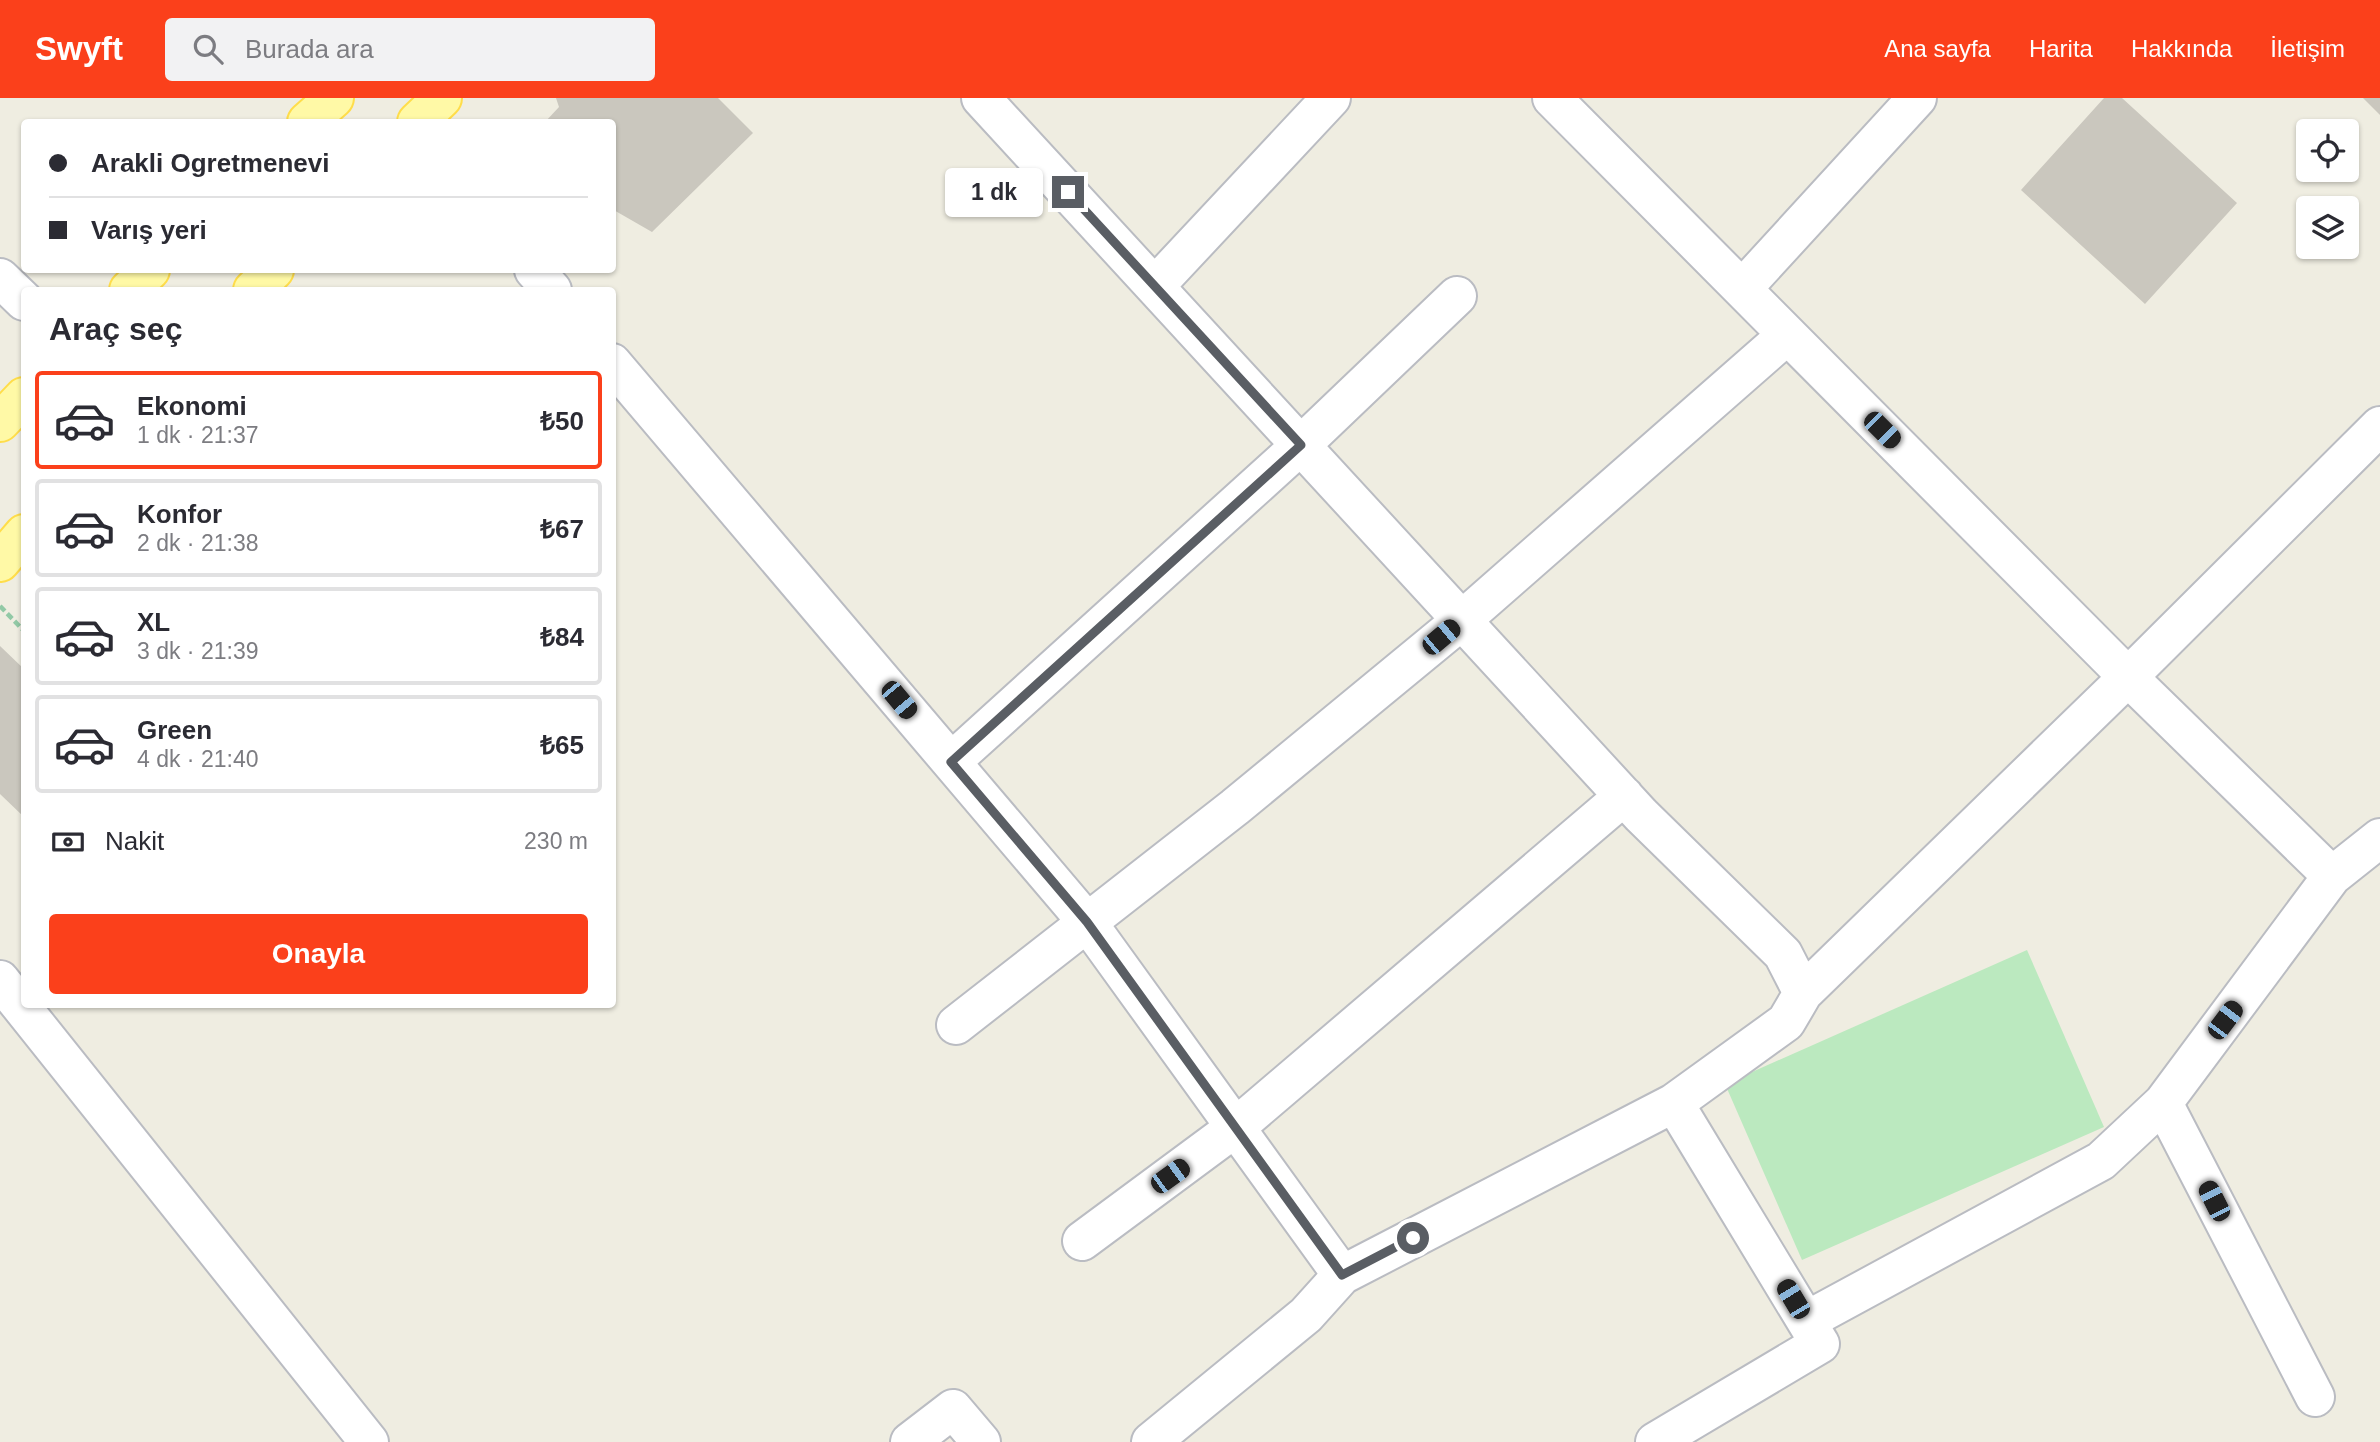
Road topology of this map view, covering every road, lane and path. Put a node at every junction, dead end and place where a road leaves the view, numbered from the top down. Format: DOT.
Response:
graph roads {
  1 [pos="334,98"];
  2 [pos="442,98"];
  3 [pos="981,98"];
  4 [pos="1331,98"];
  5 [pos="1552,98"];
  6 [pos="1917,98"];
  7 [pos="310,119"];
  8 [pos="420,119"];
  9 [pos="147,273"];
  10 [pos="271,273"];
  11 [pos="537,273"];
  12 [pos="0,278"];
  13 [pos="1154,286"];
  14 [pos="132,287"];
  15 [pos="256,287"];
  16 [pos="548,287"];
  17 [pos="1742,289"];
  18 [pos="1457,296"];
  19 [pos="21,298"];
  20 [pos="1787,335"];
  21 [pos="616,368"];
  22 [pos="21,400"];
  23 [pos="0,422"];
  24 [pos="2380,426"];
  25 [pos="1301,445"];
  26 [pos="21,538"];
  27 [pos="0,562"];
  28 [pos="0,606"];
  29 [pos="1462,620"];
  30 [pos="21,628"];
  31 [pos="2128,677"];
  32 [pos="951,762"];
  33 [pos="1624,796"];
  34 [pos="2380,838"];
  35 [pos="2332,876"];
  36 [pos="1087,922"];
  37 [pos="0,980"];
  38 [pos="1803,993"];
  39 [pos="21,1006"];
  40 [pos="22,1008"];
  41 [pos="956,1025"];
  42 [pos="1674,1103"];
  43 [pos="2163,1103"];
  44 [pos="1236,1127"];
  45 [pos="1082,1241"];
  46 [pos="1342,1275"];
  47 [pos="1806,1321"];
  48 [pos="2315,1397"];
  49 [pos="369,1442"];
  50 [pos="910,1442"];
  51 [pos="981,1442"];
  52 [pos="1151,1442"];
  53 [pos="1655,1442"];
  1 -- 7 [label="main road"];
  2 -- 8 [label="main road"];
  3 -- 13 [label="street"];
  4 -- 13 [label="street"];
  5 -- 17 [label="street"];
  6 -- 17 [label="street"];
  9 -- 14 [label="main road"];
  10 -- 15 [label="main road"];
  11 -- 16 [label="street"];
  12 -- 19 [label="street"];
  13 -- 25 [label="street"];
  17 -- 20 [label="street"];
  18 -- 25 [label="street"];
  20 -- 29 [label="street"];
  20 -- 31 [label="street"];
  21 -- 32 [label="street"];
  22 -- 23 [label="main road"];
  24 -- 31 [label="street"];
  25 -- 29 [label="street"];
  25 -- 32 [label="street"];
  26 -- 27 [label="main road"];
  28 -- 30 [label="path"];
  29 -- 33 [label="street"];
  29 -- 36 [label="street"];
  31 -- 35 [label="street"];
  31 -- 38 [label="street"];
  32 -- 36 [label="street"];
  33 -- 38 [label="street"];
  33 -- 44 [label="street"];
  34 -- 35 [label="street"];
  35 -- 43 [label="street"];
  36 -- 41 [label="street"];
  36 -- 44 [label="street"];
  37 -- 39 [label="street"];
  38 -- 42 [label="street"];
  40 -- 49 [label="street"];
  42 -- 46 [label="street"];
  42 -- 47 [label="street"];
  43 -- 47 [label="street"];
  43 -- 48 [label="street"];
  44 -- 45 [label="street"];
  44 -- 46 [label="street"];
  46 -- 52 [label="street"];
  47 -- 53 [label="street"];
  50 -- 51 [label="street"];
}
